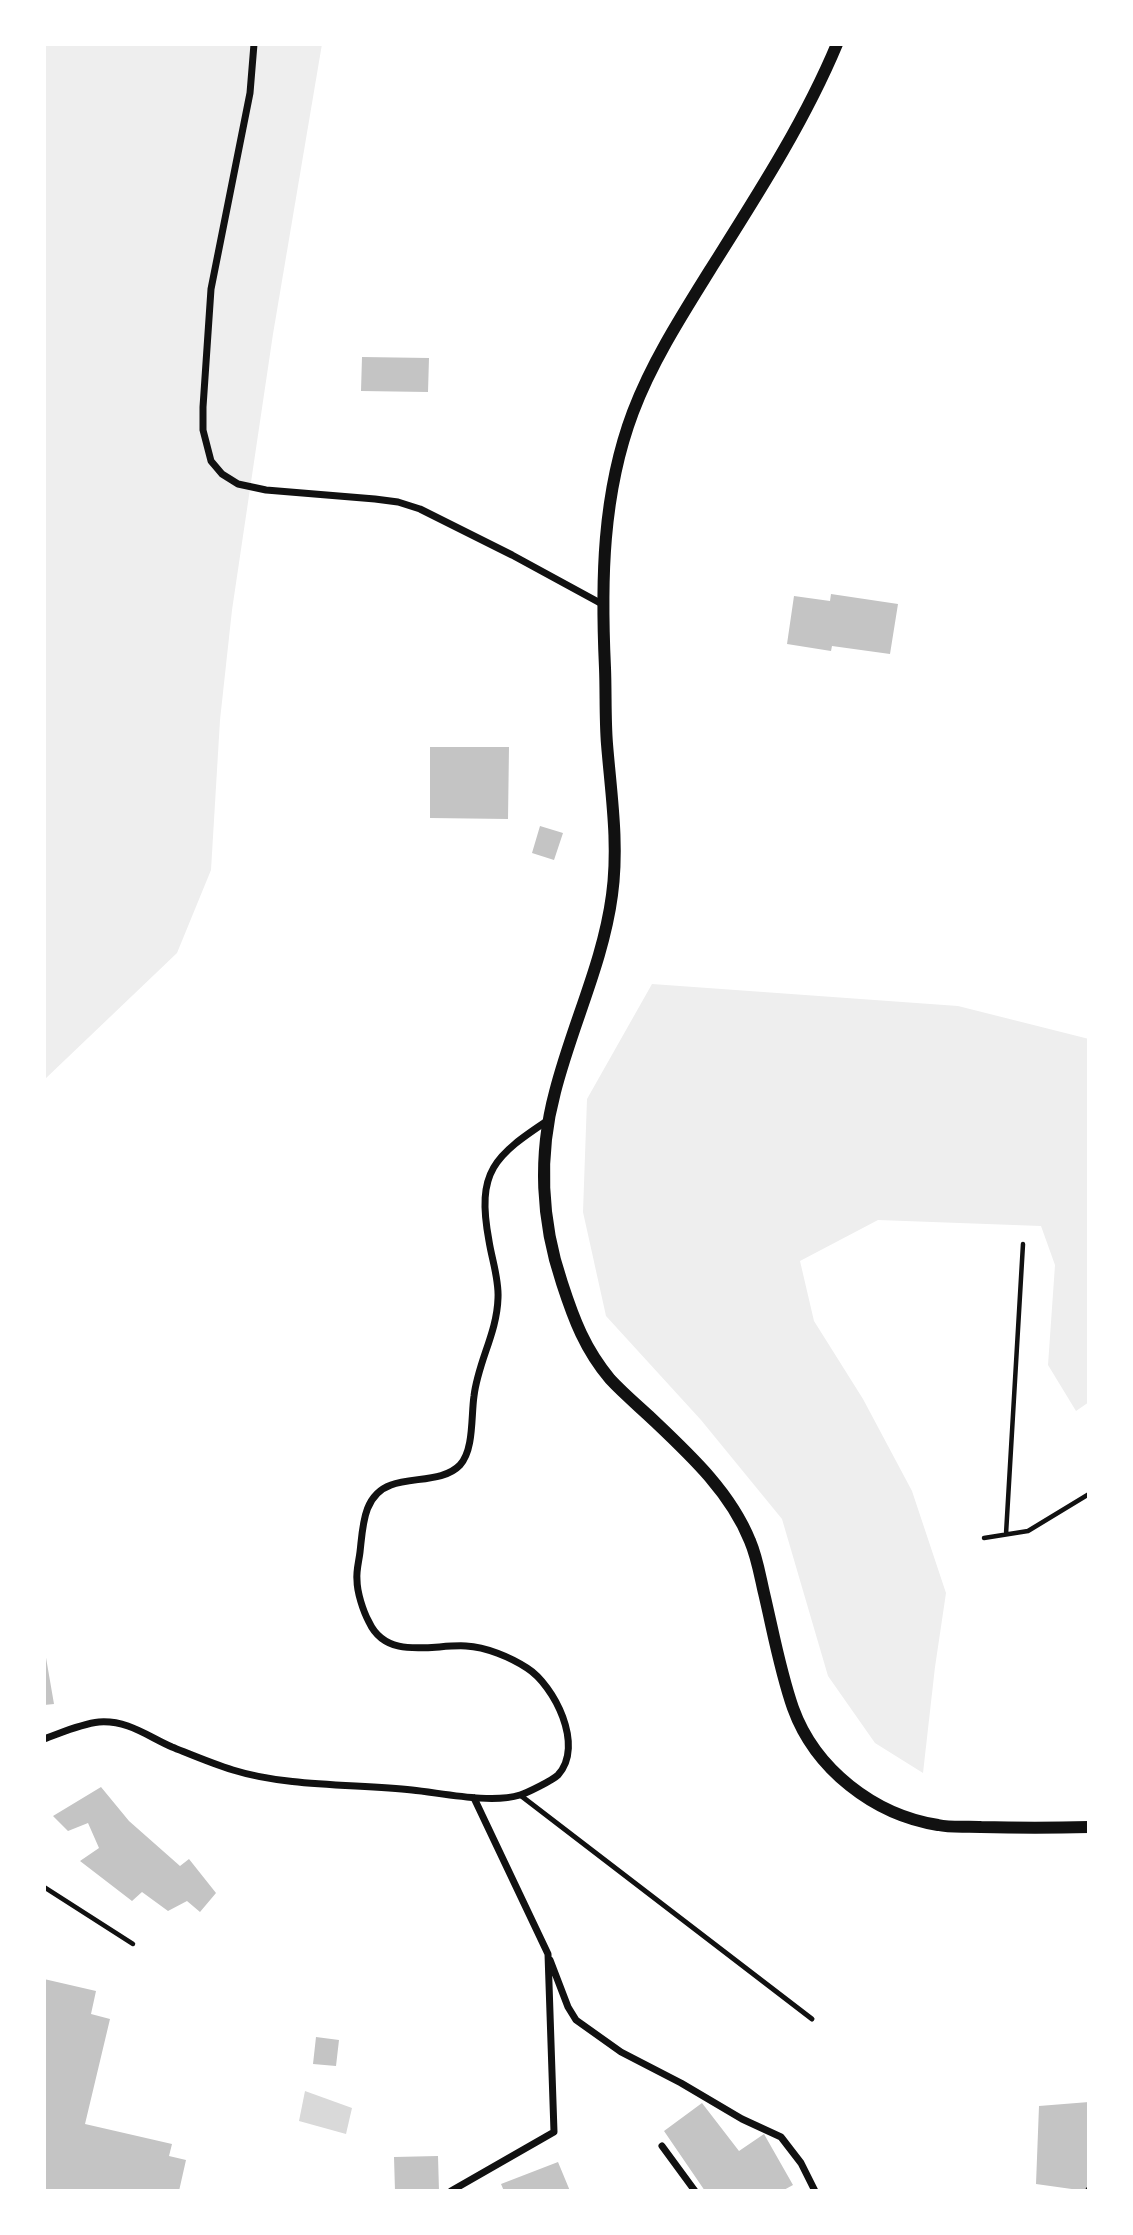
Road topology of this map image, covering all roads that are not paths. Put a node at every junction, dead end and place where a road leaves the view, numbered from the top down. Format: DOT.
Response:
graph roads {
  1 [pos="254,44"];
  2 [pos="837,44"];
  3 [pos="602,604"];
  4 [pos="550,1119"];
  5 [pos="44,1739"];
  6 [pos="520,1796"];
  7 [pos="474,1798"];
  8 [pos="1089,1827"];
  9 [pos="548,1954"];
  10 [pos="812,2019"];
  11 [pos="662,2146"];
  12 [pos="451,2191"];
  13 [pos="695,2191"];
  14 [pos="815,2191"];
  1 -- 3 [label="street"];
  2 -- 3 [label="street"];
  3 -- 4 [label="street"];
  4 -- 6 [label="street"];
  4 -- 8 [label="street"];
  5 -- 7 [label="street"];
  6 -- 7 [label="street"];
  6 -- 10 [label="lane"];
  7 -- 9 [label="street"];
  9 -- 12 [label="street"];
  9 -- 14 [label="street"];
  11 -- 13 [label="street"];
}
